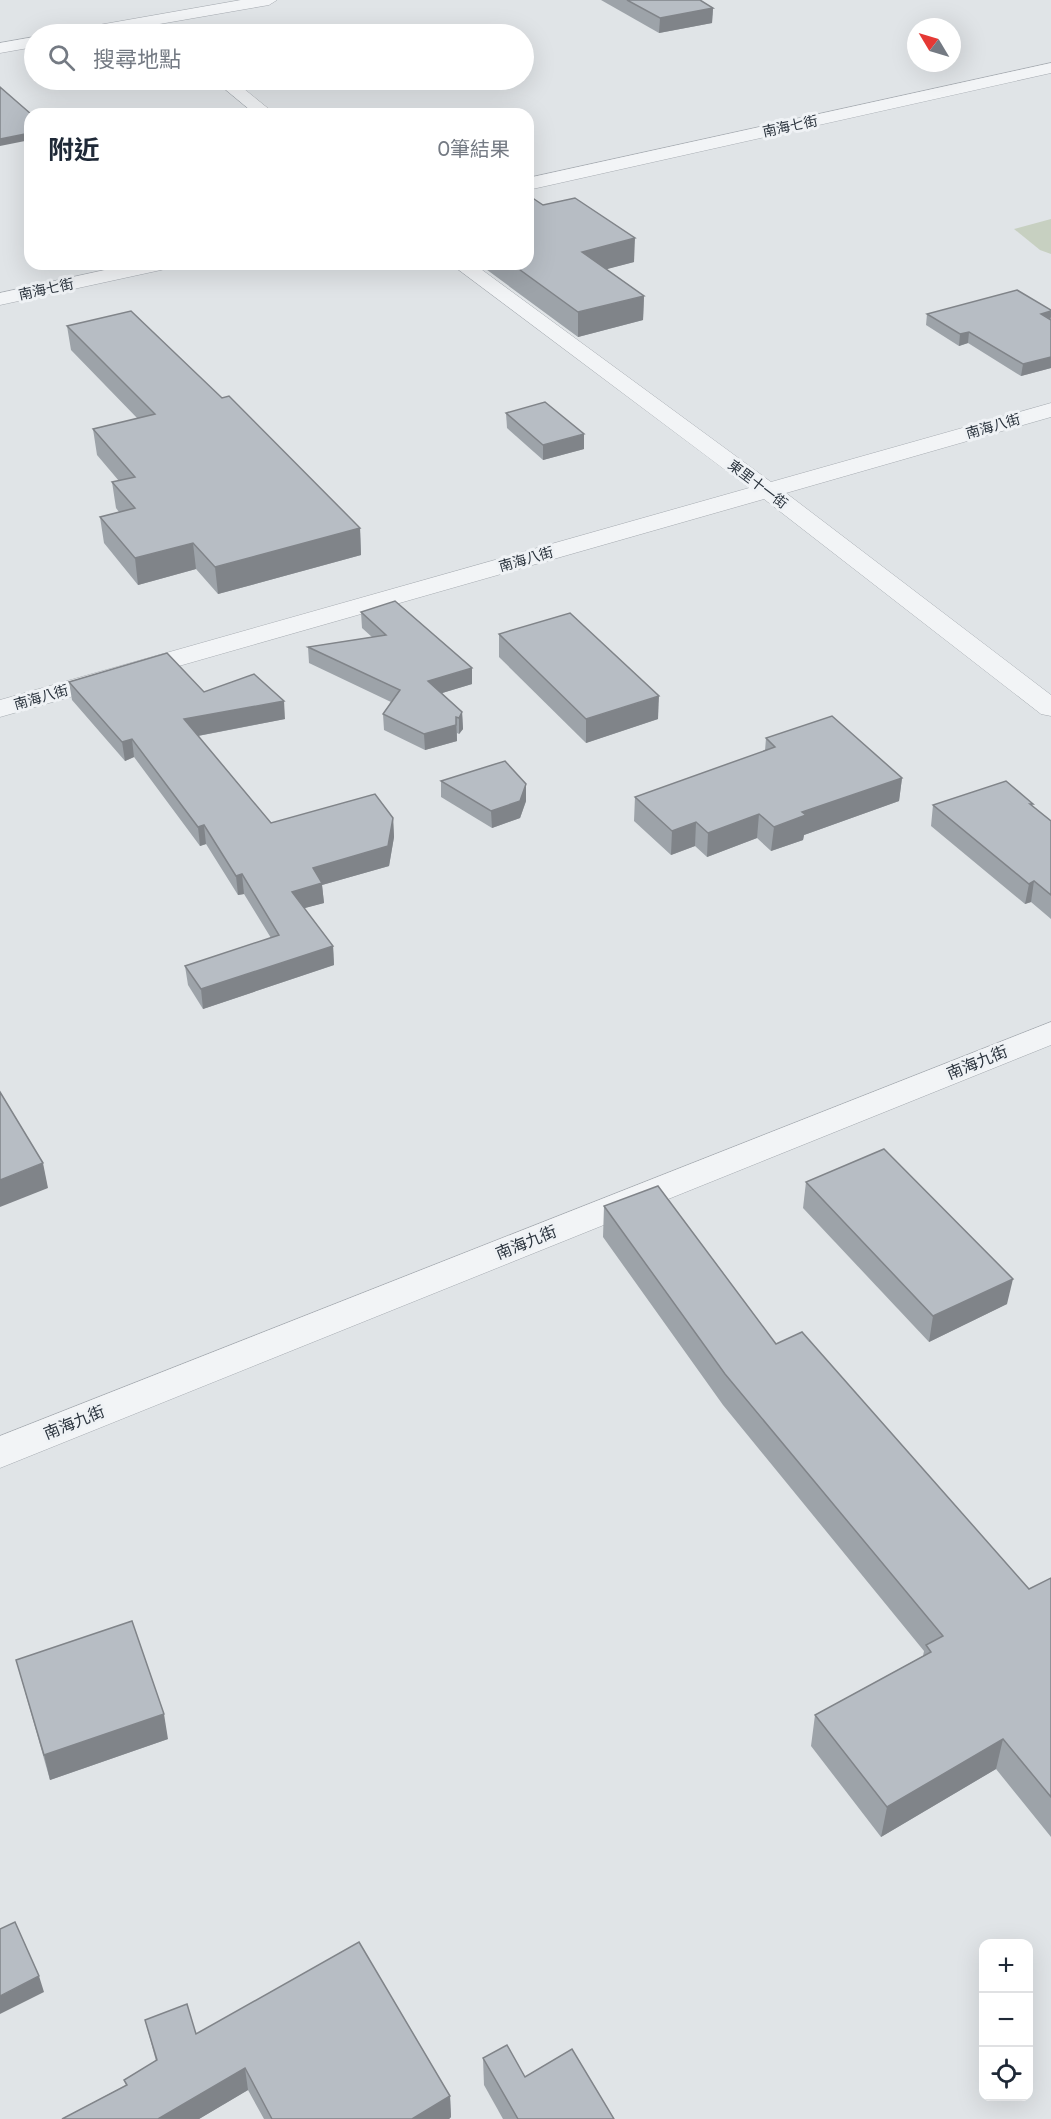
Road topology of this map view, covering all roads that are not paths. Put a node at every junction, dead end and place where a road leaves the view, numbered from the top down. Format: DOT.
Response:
graph roads {
  1 [pos="269,0"];
  2 [pos="133,7"];
  3 [pos="152,21"];
  4 [pos="134,24"];
  5 [pos="156,24"];
  6 [pos="24,44"];
  7 [pos="0,48"];
  8 [pos="1051,68"];
  9 [pos="236,90"];
  10 [pos="258,108"];
  11 [pos="534,183"];
  12 [pos="133,270"];
  13 [pos="469,270"];
  14 [pos="0,299"];
  15 [pos="1051,410"];
  16 [pos="768,491"];
  17 [pos="1051,708"];
  18 [pos="0,709"];
  19 [pos="1051,1033"];
  20 [pos="0,1452"];
  1 -- 3 [label="street"];
  2 -- 3 [label="street"];
  3 -- 4 [label="street"];
  3 -- 5 [label="street"];
  6 -- 7 [label="street"];
  8 -- 11 [label="street, 南海七街"];
  9 -- 10 [label="street"];
  12 -- 14 [label="street, 南海七街"];
  13 -- 16 [label="street, 東里十一街"];
  15 -- 16 [label="street, 南海八街"];
  16 -- 17 [label="street, 東里十一街"];
  16 -- 18 [label="street, 南海八街"];
  19 -- 20 [label="street, 南海九街"];
}
